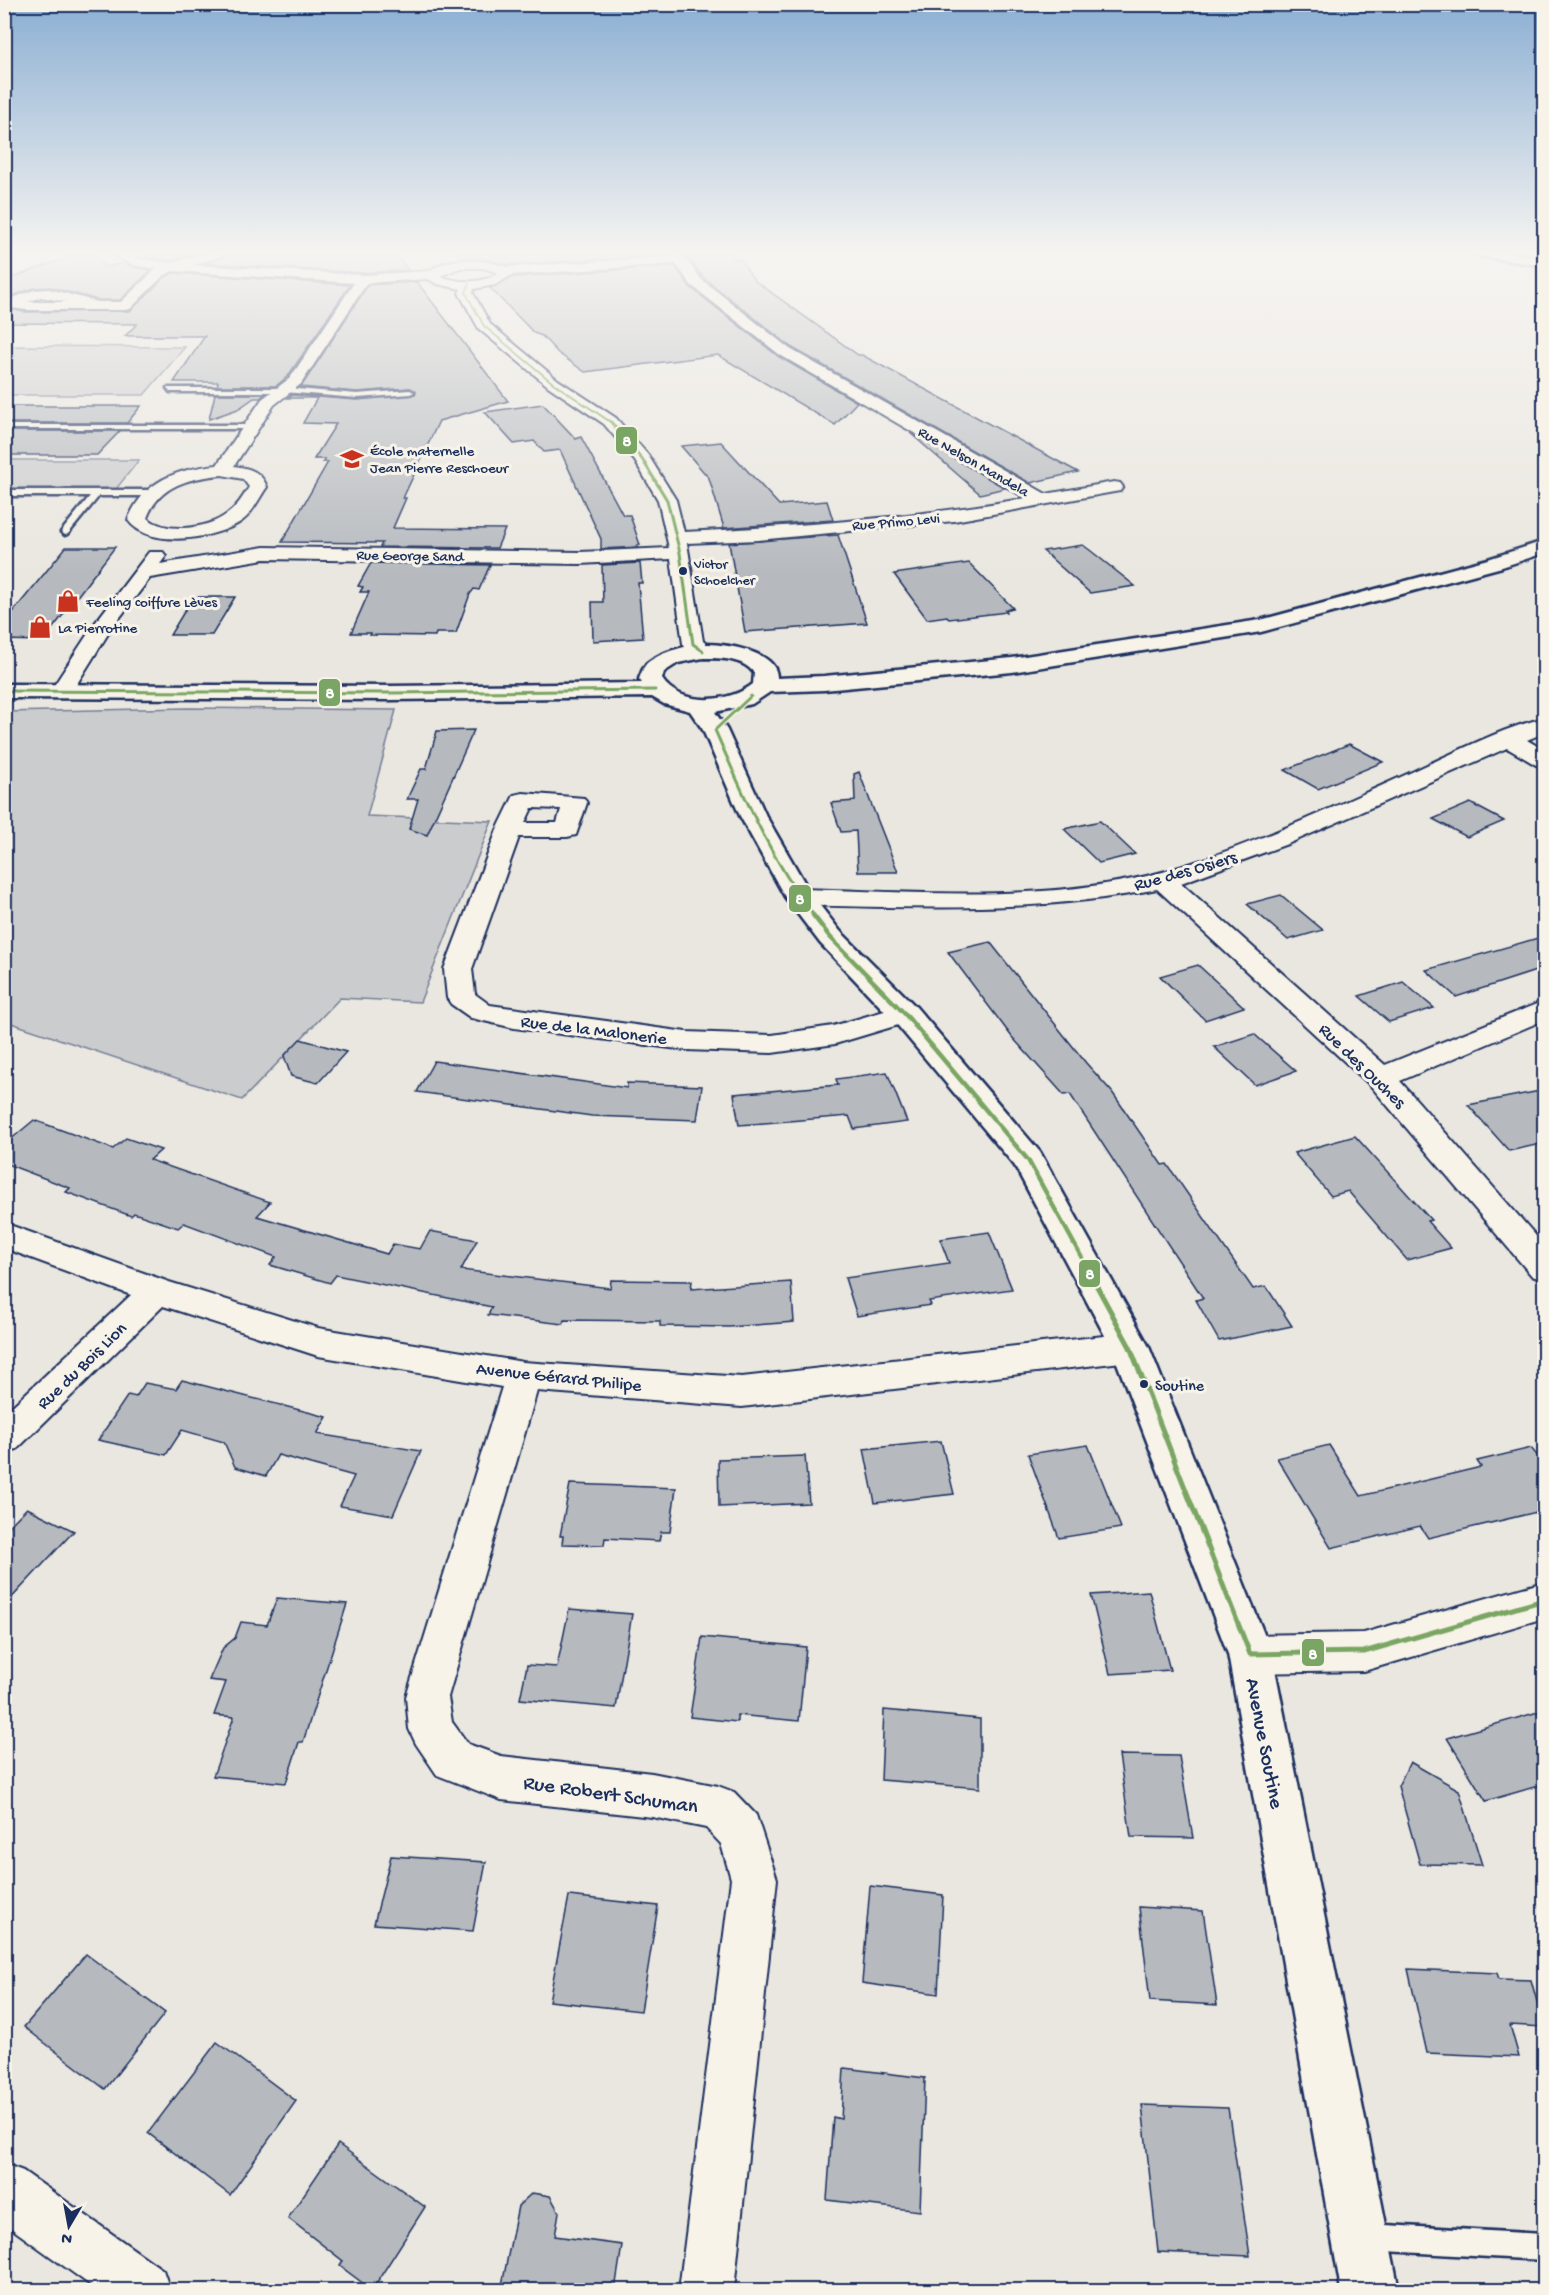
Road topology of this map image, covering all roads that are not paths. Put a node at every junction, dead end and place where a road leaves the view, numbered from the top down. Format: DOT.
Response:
graph roads {
  1 [pos="310,359"];
  2 [pos="524,359"];
  3 [pos="797,359"];
  4 [pos="170,390"];
  5 [pos="284,390"];
  6 [pos="410,392"];
  7 [pos="4,427"];
  8 [pos="250,427"];
  9 [pos="222,470"];
  10 [pos="1114,487"];
  11 [pos="4,493"];
  12 [pos="97,493"];
  13 [pos="152,493"];
  14 [pos="1043,500"];
  15 [pos="65,532"];
  16 [pos="176,532"];
  17 [pos="678,545"];
  18 [pos="1545,547"];
  19 [pos="142,573"];
  20 [pos="703,651"];
  21 [pos="50,690"];
  22 [pos="655,690"];
  23 [pos="757,690"];
  24 [pos="4,691"];
  25 [pos="707,717"];
  26 [pos="1545,725"];
  27 [pos="1508,738"];
  28 [pos="1545,760"];
  29 [pos="509,830"];
  30 [pos="1163,880"];
  31 [pos="799,897"];
  32 [pos="1545,1010"];
  33 [pos="905,1014"];
  34 [pos="1381,1078"];
  35 [pos="4,1235"];
  36 [pos="1545,1267"];
  37 [pos="157,1291"];
  38 [pos="1130,1347"];
  39 [pos="523,1376"];
  40 [pos="4,1438"];
  41 [pos="1545,1600"];
  42 [pos="1250,1654"];
  43 [pos="4,2190"];
  44 [pos="1358,2236"];
  45 [pos="1545,2247"];
  46 [pos="142,2290"];
  47 [pos="706,2290"];
  48 [pos="1370,2290"];
  1 -- 5 [label="street"];
  2 -- 17 [label="street"];
  3 -- 14 [label="street, Rue Nelson Mandela"];
  4 -- 5 [label="lane"];
  5 -- 6 [label="lane"];
  5 -- 8 [label="street"];
  7 -- 8 [label="lane"];
  8 -- 9 [label="street"];
  9 -- 13 [label="street"];
  9 -- 16 [label="street"];
  10 -- 14 [label="street, Rue Primo Levi"];
  11 -- 12 [label="lane"];
  12 -- 13 [label="lane"];
  12 -- 15 [label="lane"];
  13 -- 16 [label="street"];
  14 -- 17 [label="street, Rue Primo Levi"];
  16 -- 19 [label="street"];
  17 -- 19 [label="street, Rue George Sand"];
  17 -- 20 [label="street"];
  18 -- 23 [label="street"];
  19 -- 21 [label="street"];
  20 -- 22 [label="street"];
  20 -- 23 [label="street"];
  21 -- 22 [label="street"];
  21 -- 24 [label="street"];
  22 -- 25 [label="street"];
  23 -- 25 [label="street"];
  25 -- 31 [label="street, Avenue Soutine"];
  26 -- 27 [label="street, Rue des Osiers"];
  27 -- 28 [label="street"];
  27 -- 30 [label="street, Rue des Osiers"];
  29 -- 33 [label="street, Rue de la Malonerie"];
  30 -- 31 [label="street, Rue des Osiers"];
  30 -- 34 [label="street, Rue des Ouches"];
  31 -- 33 [label="street, Avenue Soutine"];
  32 -- 34 [label="street"];
  33 -- 38 [label="street, Avenue Soutine"];
  34 -- 36 [label="street, Rue des Ouches"];
  35 -- 37 [label="street, Avenue Gérard Philipe"];
  37 -- 39 [label="street, Avenue Gérard Philipe"];
  37 -- 40 [label="street, Rue du Bois Lion"];
  38 -- 39 [label="street, Avenue Gérard Philipe"];
  38 -- 42 [label="street, Avenue Soutine"];
  39 -- 47 [label="street, Rue Robert Schuman"];
  41 -- 42 [label="street"];
  42 -- 44 [label="street, Avenue Soutine"];
  43 -- 46 [label="street"];
  44 -- 45 [label="lane"];
  44 -- 48 [label="street, Avenue Soutine"];
}
